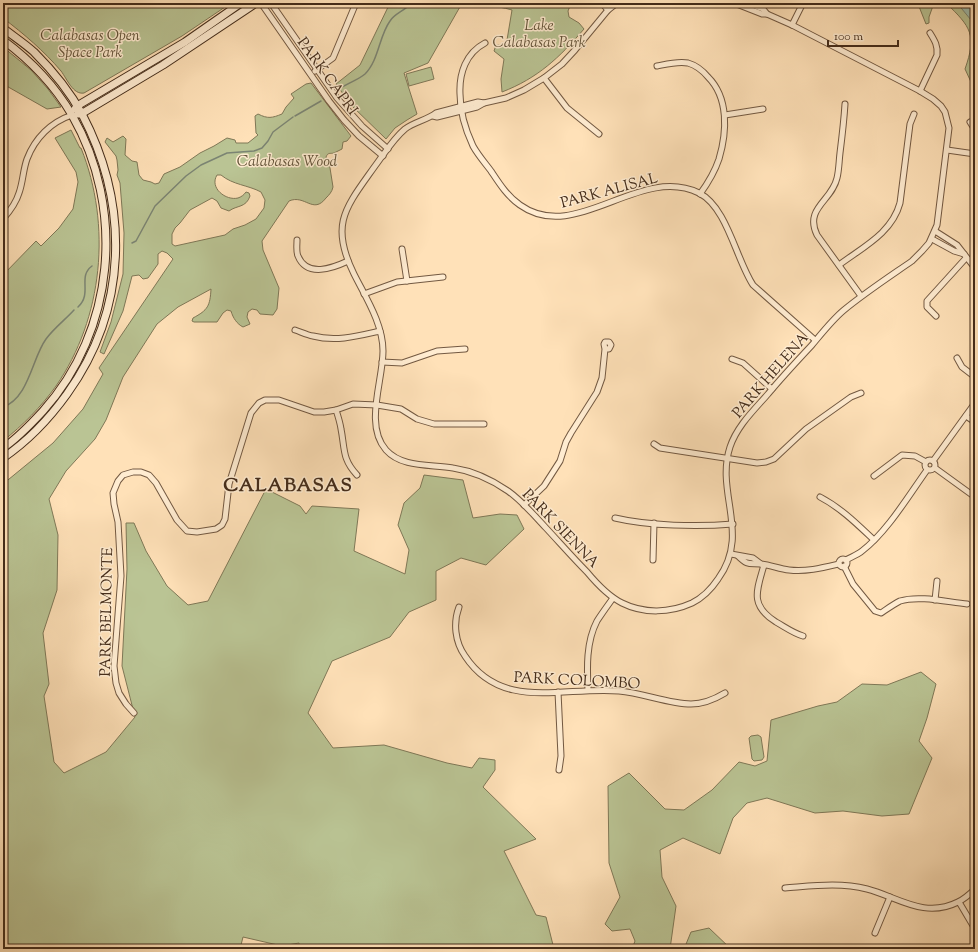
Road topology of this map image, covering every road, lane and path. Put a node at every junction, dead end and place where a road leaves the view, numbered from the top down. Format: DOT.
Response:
graph roads {
  1 [pos="241,3"];
  2 [pos="256,3"];
  3 [pos="261,3"];
  4 [pos="271,3"];
  5 [pos="356,3"];
  6 [pos="602,3"];
  7 [pos="617,3"];
  8 [pos="747,3"];
  9 [pos="803,3"];
  10 [pos="737,4"];
  11 [pos="608,10"];
  12 [pos="766,14"];
  13 [pos="792,25"];
  14 [pos="3,28"];
  15 [pos="930,33"];
  16 [pos="3,40"];
  17 [pos="485,43"];
  18 [pos="657,66"];
  19 [pos="316,69"];
  20 [pos="310,73"];
  21 [pos="544,78"];
  22 [pos="920,90"];
  23 [pos="845,104"];
  24 [pos="77,106"];
  25 [pos="462,109"];
  26 [pos="763,109"];
  27 [pos="81,114"];
  28 [pos="914,114"];
  29 [pos="72,115"];
  30 [pos="725,115"];
  31 [pos="970,122"];
  32 [pos="975,130"];
  33 [pos="599,134"];
  34 [pos="388,149"];
  35 [pos="947,150"];
  36 [pos="975,154"];
  37 [pos="383,156"];
  38 [pos="700,194"];
  39 [pos="3,219"];
  40 [pos="935,231"];
  41 [pos="932,239"];
  42 [pos="297,240"];
  43 [pos="402,249"];
  44 [pos="965,256"];
  45 [pos="348,261"];
  46 [pos="839,265"];
  47 [pos="975,268"];
  48 [pos="443,277"];
  49 [pos="407,281"];
  50 [pos="364,294"];
  51 [pos="861,296"];
  52 [pos="936,316"];
  53 [pos="295,330"];
  54 [pos="380,331"];
  55 [pos="815,340"];
  56 [pos="465,349"];
  57 [pos="605,349"];
  58 [pos="957,358"];
  59 [pos="732,359"];
  60 [pos="382,362"];
  61 [pos="975,377"];
  62 [pos="772,389"];
  63 [pos="861,393"];
  64 [pos="975,403"];
  65 [pos="377,405"];
  66 [pos="336,410"];
  67 [pos="966,416"];
  68 [pos="975,422"];
  69 [pos="484,424"];
  70 [pos="654,444"];
  71 [pos="3,448"];
  72 [pos="3,458"];
  73 [pos="727,458"];
  74 [pos="933,461"];
  75 [pos="926,462"];
  76 [pos="935,468"];
  77 [pos="927,470"];
  78 [pos="357,475"];
  79 [pos="874,476"];
  80 [pos="820,497"];
  81 [pos="975,497"];
  82 [pos="524,505"];
  83 [pos="615,518"];
  84 [pos="654,523"];
  85 [pos="733,524"];
  86 [pos="874,540"];
  87 [pos="731,554"];
  88 [pos="738,556"];
  89 [pos="750,557"];
  90 [pos="653,560"];
  91 [pos="846,560"];
  92 [pos="749,564"];
  93 [pos="762,564"];
  94 [pos="839,564"];
  95 [pos="844,566"];
  96 [pos="937,581"];
  97 [pos="613,598"];
  98 [pos="935,600"];
  99 [pos="967,604"];
  100 [pos="459,607"];
  101 [pos="645,610"];
  102 [pos="803,636"];
  103 [pos="588,690"];
  104 [pos="558,692"];
  105 [pos="725,693"];
  106 [pos="134,713"];
  107 [pos="559,770"];
  108 [pos="785,888"];
  109 [pos="975,890"];
  110 [pos="890,897"];
  111 [pos="959,902"];
  112 [pos="975,929"];
  113 [pos="875,933"];
  1 -- 24 [label="street"];
  2 -- 27 [label="street"];
  3 -- 20 [label="street, PARK CAPRI"];
  4 -- 19 [label="street, PARK CAPRI"];
  5 -- 19 [label="street"];
  6 -- 11 [label="street"];
  7 -- 11 [label="street, PARK SIENNA"];
  8 -- 12 [label="street"];
  9 -- 13 [label="street"];
  10 -- 12 [label="street"];
  11 -- 21 [label="street, PARK SIENNA"];
  12 -- 13 [label="street"];
  13 -- 22 [label="street"];
  14 -- 24 [label="street"];
  15 -- 22 [label="street"];
  16 -- 29 [label="street"];
  17 -- 25 [label="street, PARK ALISAL"];
  18 -- 30 [label="street"];
  19 -- 20 [label="street"];
  19 -- 34 [label="street, PARK CAPRI"];
  20 -- 37 [label="street, PARK CAPRI"];
  21 -- 25 [label="street, PARK SIENNA"];
  21 -- 33 [label="street"];
  22 -- 35 [label="street"];
  23 -- 46 [label="street"];
  24 -- 27 [label="street"];
  24 -- 29 [label="street"];
  25 -- 34 [label="street, PARK SIENNA"];
  25 -- 38 [label="street, PARK ALISAL"];
  26 -- 30 [label="street"];
  27 -- 29 [label="street"];
  27 -- 72 [label="street"];
  28 -- 46 [label="street"];
  29 -- 39 [label="street"];
  29 -- 71 [label="street"];
  30 -- 38 [label="street"];
  31 -- 32 [label="street"];
  34 -- 37 [label="street, PARK SIENNA"];
  35 -- 36 [label="street"];
  35 -- 40 [label="street, PARK HELENA"];
  37 -- 45 [label="street, PARK SIENNA"];
  38 -- 55 [label="street, PARK ALISAL"];
  40 -- 41 [label="street, PARK HELENA"];
  40 -- 44 [label="street"];
  41 -- 44 [label="street"];
  41 -- 51 [label="street, PARK HELENA"];
  42 -- 45 [label="street"];
  43 -- 49 [label="street"];
  44 -- 47 [label="street"];
  44 -- 52 [label="street"];
  45 -- 50 [label="street, PARK SIENNA"];
  46 -- 51 [label="street"];
  48 -- 49 [label="street"];
  49 -- 50 [label="street"];
  50 -- 54 [label="street, PARK SIENNA"];
  51 -- 55 [label="street, PARK HELENA"];
  53 -- 54 [label="street"];
  54 -- 60 [label="street, PARK SIENNA"];
  55 -- 62 [label="street, PARK HELENA"];
  56 -- 60 [label="street"];
  57 -- 82 [label="street"];
  58 -- 61 [label="street"];
  59 -- 62 [label="street"];
  60 -- 65 [label="street, PARK SIENNA"];
  62 -- 73 [label="street, PARK HELENA"];
  63 -- 73 [label="street"];
  64 -- 67 [label="street"];
  65 -- 66 [label="street, PARK BELMONTE"];
  65 -- 69 [label="street, PARK BELMONTE"];
  65 -- 82 [label="street, PARK SIENNA"];
  66 -- 78 [label="street"];
  66 -- 106 [label="street, PARK BELMONTE"];
  67 -- 68 [label="street"];
  67 -- 74 [label="street"];
  70 -- 73 [label="street"];
  73 -- 85 [label="street, PARK HELENA"];
  74 -- 75 [label="street"];
  74 -- 76 [label="street"];
  75 -- 77 [label="street"];
  75 -- 79 [label="street"];
  76 -- 77 [label="street"];
  76 -- 81 [label="street"];
  77 -- 86 [label="street"];
  80 -- 86 [label="street"];
  82 -- 97 [label="street, PARK SIENNA"];
  83 -- 84 [label="street"];
  84 -- 85 [label="street"];
  84 -- 90 [label="street"];
  85 -- 87 [label="street, PARK HELENA"];
  86 -- 91 [label="street"];
  87 -- 88 [label="street"];
  87 -- 101 [label="street, PARK HELENA"];
  88 -- 89 [label="street"];
  88 -- 92 [label="street"];
  89 -- 92 [label="street"];
  89 -- 93 [label="street"];
  91 -- 94 [label="street"];
  91 -- 95 [label="street"];
  92 -- 93 [label="street"];
  93 -- 94 [label="street"];
  93 -- 102 [label="street"];
  94 -- 95 [label="street"];
  95 -- 98 [label="street"];
  96 -- 98 [label="street"];
  97 -- 101 [label="street, PARK SIENNA"];
  97 -- 103 [label="street"];
  98 -- 99 [label="street"];
  100 -- 104 [label="street, PARK COLOMBO"];
  103 -- 104 [label="street, PARK COLOMBO"];
  103 -- 105 [label="street, PARK COLOMBO"];
  104 -- 107 [label="street"];
  108 -- 110 [label="street"];
  109 -- 111 [label="street"];
  110 -- 111 [label="street"];
  110 -- 113 [label="street"];
  111 -- 112 [label="street"];
}
